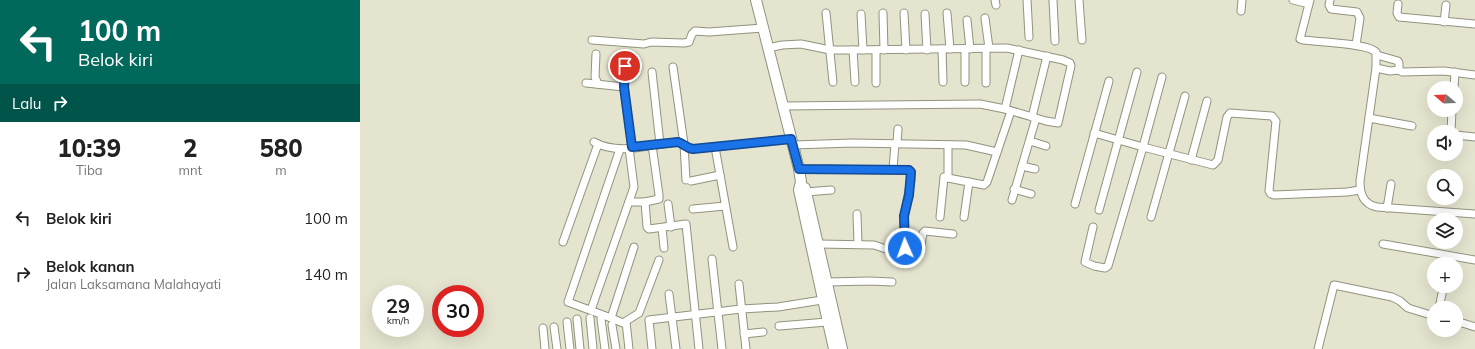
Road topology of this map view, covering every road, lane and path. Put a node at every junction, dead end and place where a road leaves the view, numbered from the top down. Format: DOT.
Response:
graph roads {
  1 [pos="756,0"];
  2 [pos="1027,0"];
  3 [pos="1053,0"];
  4 [pos="1079,0"];
  5 [pos="1242,0"];
  6 [pos="1293,0"];
  7 [pos="1330,0"];
  8 [pos="1308,2"];
  9 [pos="1398,4"];
  10 [pos="1446,5"];
  11 [pos="1242,10"];
  12 [pos="826,13"];
  13 [pos="883,13"];
  14 [pos="904,13"];
  15 [pos="947,13"];
  16 [pos="861,14"];
  17 [pos="925,14"];
  18 [pos="985,18"];
  19 [pos="967,20"];
  20 [pos="1444,22"];
  21 [pos="1475,24"];
  22 [pos="763,28"];
  23 [pos="1029,37"];
  24 [pos="592,40"];
  25 [pos="1082,40"];
  26 [pos="1055,41"];
  27 [pos="1356,45"];
  28 [pos="768,48"];
  29 [pos="988,48"];
  30 [pos="950,49"];
  31 [pos="967,49"];
  32 [pos="830,50"];
  33 [pos="853,50"];
  34 [pos="863,50"];
  35 [pos="876,50"];
  36 [pos="884,50"];
  37 [pos="906,50"];
  38 [pos="927,50"];
  39 [pos="942,50"];
  40 [pos="1019,50"];
  41 [pos="596,54"];
  42 [pos="1047,56"];
  43 [pos="1377,56"];
  44 [pos="625,66"];
  45 [pos="673,67"];
  46 [pos="1376,68"];
  47 [pos="1399,70"];
  48 [pos="652,72"];
  49 [pos="1137,72"];
  50 [pos="1455,72"];
  51 [pos="1475,75"];
  52 [pos="1162,78"];
  53 [pos="1109,81"];
  54 [pos="1454,81"];
  55 [pos="833,82"];
  56 [pos="855,82"];
  57 [pos="943,82"];
  58 [pos="965,82"];
  59 [pos="876,83"];
  60 [pos="986,83"];
  61 [pos="586,84"];
  62 [pos="598,84"];
  63 [pos="624,87"];
  64 [pos="1185,96"];
  65 [pos="1207,101"];
  66 [pos="782,106"];
  67 [pos="1008,110"];
  68 [pos="1034,118"];
  69 [pos="1369,118"];
  70 [pos="1412,126"];
  71 [pos="898,129"];
  72 [pos="1094,133"];
  73 [pos="1463,135"];
  74 [pos="1475,136"];
  75 [pos="1119,140"];
  76 [pos="1030,141"];
  77 [pos="792,142"];
  78 [pos="660,144"];
  79 [pos="684,144"];
  80 [pos="896,144"];
  81 [pos="948,145"];
  82 [pos="652,146"];
  83 [pos="1046,146"];
  84 [pos="1143,146"];
  85 [pos="714,147"];
  86 [pos="630,148"];
  87 [pos="620,149"];
  88 [pos="997,152"];
  89 [pos="1168,153"];
  90 [pos="1191,160"];
  91 [pos="1022,166"];
  92 [pos="799,169"];
  93 [pos="893,169"];
  94 [pos="1035,169"];
  95 [pos="720,175"];
  96 [pos="948,178"];
  97 [pos="801,182"];
  98 [pos="969,182"];
  99 [pos="1391,184"];
  100 [pos="831,190"];
  101 [pos="1014,190"];
  102 [pos="1360,190"];
  103 [pos="806,192"];
  104 [pos="1030,194"];
  105 [pos="1012,200"];
  106 [pos="629,202"];
  107 [pos="645,202"];
  108 [pos="668,204"];
  109 [pos="1075,204"];
  110 [pos="725,206"];
  111 [pos="1387,208"];
  112 [pos="693,209"];
  113 [pos="1100,210"];
  114 [pos="857,214"];
  115 [pos="1475,214"];
  116 [pos="940,217"];
  117 [pos="964,217"];
  118 [pos="1150,217"];
  119 [pos="671,227"];
  120 [pos="1093,227"];
  121 [pos="662,228"];
  122 [pos="953,234"];
  123 [pos="563,242"];
  124 [pos="818,244"];
  125 [pos="858,244"];
  126 [pos="1383,244"];
  127 [pos="634,247"];
  128 [pos="733,247"];
  129 [pos="664,248"];
  130 [pos="905,248"];
  131 [pos="712,259"];
  132 [pos="659,260"];
  133 [pos="1475,260"];
  134 [pos="827,282"];
  135 [pos="892,282"];
  136 [pos="739,284"];
  137 [pos="669,294"];
  138 [pos="822,300"];
  139 [pos="741,309"];
  140 [pos="591,310"];
  141 [pos="718,311"];
  142 [pos="695,314"];
  143 [pos="1427,314"];
  144 [pos="672,317"];
  145 [pos="590,318"];
  146 [pos="577,319"];
  147 [pos="601,319"];
  148 [pos="567,322"];
  149 [pos="612,322"];
  150 [pos="626,322"];
  151 [pos="827,322"];
  152 [pos="1463,323"];
  153 [pos="779,326"];
  154 [pos="554,327"];
  155 [pos="1475,327"];
  156 [pos="543,328"];
  157 [pos="763,332"];
  158 [pos="744,334"];
  159 [pos="545,349"];
  160 [pos="557,349"];
  161 [pos="570,349"];
  162 [pos="580,349"];
  163 [pos="593,349"];
  164 [pos="605,349"];
  165 [pos="616,349"];
  166 [pos="629,349"];
  167 [pos="652,349"];
  168 [pos="676,349"];
  169 [pos="699,349"];
  170 [pos="722,349"];
  171 [pos="746,349"];
  172 [pos="834,349"];
  173 [pos="842,349"];
  174 [pos="1318,349"];
  1 -- 22 [label="highway"];
  2 -- 23 [label="street"];
  3 -- 26 [label="street"];
  4 -- 25 [label="street"];
  5 -- 11 [label="street"];
  6 -- 8 [label="street"];
  7 -- 27 [label="street"];
  8 -- 27 [label="street"];
  9 -- 20 [label="street"];
  10 -- 20 [label="street"];
  12 -- 32 [label="street"];
  13 -- 36 [label="street"];
  14 -- 37 [label="street"];
  15 -- 30 [label="street"];
  16 -- 34 [label="street"];
  17 -- 38 [label="street"];
  18 -- 29 [label="street"];
  19 -- 31 [label="street"];
  20 -- 21 [label="street"];
  22 -- 24 [label="street"];
  22 -- 28 [label="highway"];
  27 -- 43 [label="street"];
  28 -- 32 [label="street"];
  28 -- 66 [label="highway"];
  29 -- 31 [label="street"];
  29 -- 40 [label="street"];
  29 -- 60 [label="street"];
  30 -- 31 [label="street"];
  30 -- 39 [label="street"];
  31 -- 58 [label="street"];
  32 -- 33 [label="street"];
  32 -- 55 [label="street"];
  33 -- 34 [label="street"];
  33 -- 56 [label="street"];
  34 -- 35 [label="street"];
  35 -- 36 [label="street"];
  35 -- 59 [label="street"];
  36 -- 37 [label="street"];
  37 -- 38 [label="street"];
  38 -- 39 [label="street"];
  39 -- 57 [label="street"];
  40 -- 42 [label="street"];
  40 -- 67 [label="street"];
  41 -- 62 [label="street"];
  42 -- 68 [label="street"];
  42 -- 68 [label="street"];
  43 -- 46 [label="street"];
  43 -- 47 [label="street"];
  44 -- 63 [label="street"];
  45 -- 79 [label="street"];
  46 -- 47 [label="street"];
  46 -- 69 [label="street"];
  47 -- 50 [label="street"];
  48 -- 78 [label="street"];
  49 -- 75 [label="street"];
  50 -- 51 [label="street"];
  50 -- 54 [label="street"];
  52 -- 84 [label="street"];
  53 -- 72 [label="street"];
  61 -- 62 [label="street"];
  62 -- 63 [label="street"];
  63 -- 86 [label="street"];
  64 -- 89 [label="street"];
  65 -- 90 [label="street"];
  66 -- 67 [label="street"];
  66 -- 77 [label="highway"];
  67 -- 68 [label="street"];
  67 -- 88 [label="street"];
  68 -- 76 [label="street"];
  69 -- 70 [label="street"];
  69 -- 102 [label="street"];
  71 -- 80 [label="street"];
  72 -- 75 [label="street"];
  72 -- 109 [label="street"];
  73 -- 74 [label="street"];
  75 -- 84 [label="street"];
  75 -- 113 [label="street"];
  76 -- 83 [label="street"];
  76 -- 91 [label="street"];
  77 -- 80 [label="street"];
  77 -- 85 [label="street"];
  77 -- 92 [label="highway"];
  78 -- 79 [label="street"];
  78 -- 82 [label="street"];
  79 -- 85 [label="street"];
  79 -- 95 [label="street"];
  80 -- 81 [label="street"];
  80 -- 93 [label="street"];
  81 -- 88 [label="street"];
  81 -- 96 [label="street"];
  82 -- 86 [label="street"];
  82 -- 107 [label="street"];
  84 -- 89 [label="street"];
  84 -- 120 [label="street"];
  85 -- 95 [label="street"];
  86 -- 87 [label="street"];
  86 -- 106 [label="street"];
  87 -- 123 [label="street"];
  87 -- 140 [label="street"];
  88 -- 98 [label="street"];
  89 -- 90 [label="street"];
  89 -- 118 [label="street"];
  90 -- 102 [label="street"];
  91 -- 94 [label="street"];
  91 -- 101 [label="street"];
  92 -- 93 [label="street"];
  92 -- 97 [label="highway"];
  93 -- 130 [label="street"];
  95 -- 110 [label="street"];
  96 -- 98 [label="street"];
  96 -- 116 [label="street"];
  97 -- 103 [label="highway"];
  97 -- 138 [label="highway"];
  98 -- 117 [label="street"];
  99 -- 111 [label="street"];
  100 -- 103 [label="street"];
  101 -- 104 [label="street"];
  101 -- 105 [label="street"];
  102 -- 111 [label="street"];
  103 -- 124 [label="highway"];
  106 -- 107 [label="street"];
  106 -- 140 [label="street"];
  107 -- 121 [label="street"];
  108 -- 119 [label="street"];
  110 -- 112 [label="street"];
  110 -- 128 [label="street"];
  111 -- 115 [label="street"];
  114 -- 125 [label="street"];
  119 -- 121 [label="street"];
  119 -- 142 [label="street"];
  121 -- 129 [label="street"];
  122 -- 130 [label="street"];
  124 -- 125 [label="street"];
  124 -- 134 [label="highway"];
  125 -- 130 [label="street"];
  126 -- 133 [label="street"];
  127 -- 149 [label="street"];
  131 -- 141 [label="street"];
  132 -- 150 [label="street"];
  134 -- 135 [label="street"];
  134 -- 173 [label="highway"];
  136 -- 139 [label="street"];
  137 -- 144 [label="street"];
  138 -- 139 [label="street"];
  138 -- 151 [label="highway"];
  139 -- 141 [label="street"];
  139 -- 158 [label="street"];
  140 -- 149 [label="street"];
  141 -- 142 [label="street"];
  141 -- 170 [label="street"];
  142 -- 144 [label="street"];
  142 -- 169 [label="street"];
  143 -- 174 [label="street"];
  144 -- 167 [label="street"];
  144 -- 168 [label="street"];
  145 -- 163 [label="street"];
  146 -- 162 [label="street"];
  147 -- 164 [label="street"];
  148 -- 161 [label="street"];
  149 -- 150 [label="street"];
  149 -- 165 [label="street"];
  150 -- 166 [label="street"];
  151 -- 153 [label="street"];
  151 -- 172 [label="highway"];
  152 -- 155 [label="street"];
  154 -- 160 [label="street"];
  156 -- 159 [label="street"];
  157 -- 158 [label="street"];
  158 -- 171 [label="street"];
}
